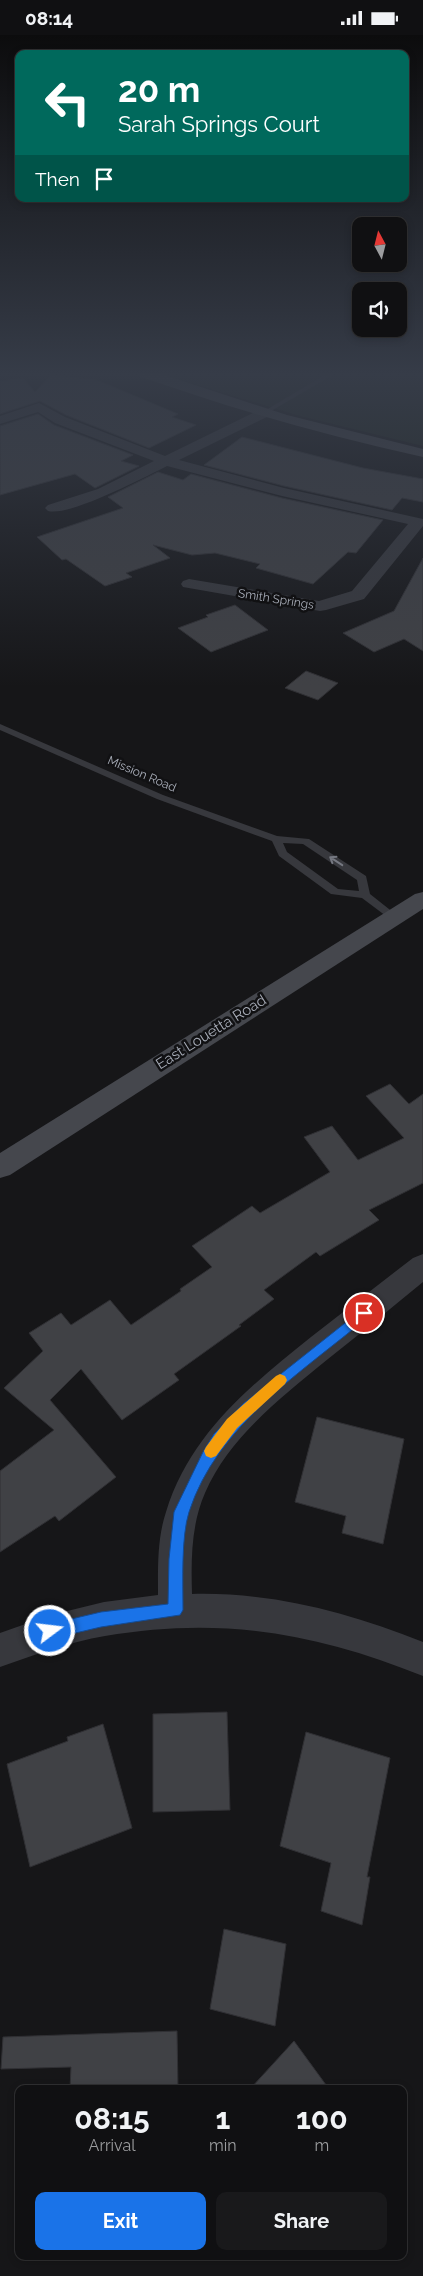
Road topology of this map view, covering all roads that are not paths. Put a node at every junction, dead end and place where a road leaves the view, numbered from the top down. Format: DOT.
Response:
graph roads {
  1 [pos="135,478"];
  2 [pos="225,478"];
  3 [pos="52,508"];
  4 [pos="189,584"];
  5 [pos="0,727"];
  6 [pos="276,839"];
  7 [pos="365,895"];
  8 [pos="423,899"];
  9 [pos="394,917"];
  10 [pos="0,1167"];
  11 [pos="423,1266"];
  12 [pos="175,1610"];
  13 [pos="0,1650"];
  14 [pos="423,1659"];
  1 -- 3 [label="street"];
  2 -- 4 [label="street, Smith Springs"];
  5 -- 6 [label="lane, Mission Road"];
  6 -- 7 [label="lane"];
  7 -- 6 [label="lane, Mission Road, one-way"];
  7 -- 9 [label="lane, Mission Road"];
  8 -- 9 [label="main road, East Louetta Road"];
  9 -- 10 [label="main road, East Louetta Road"];
  11 -- 12 [label="street"];
  12 -- 13 [label="street"];
  12 -- 14 [label="street"];
}
